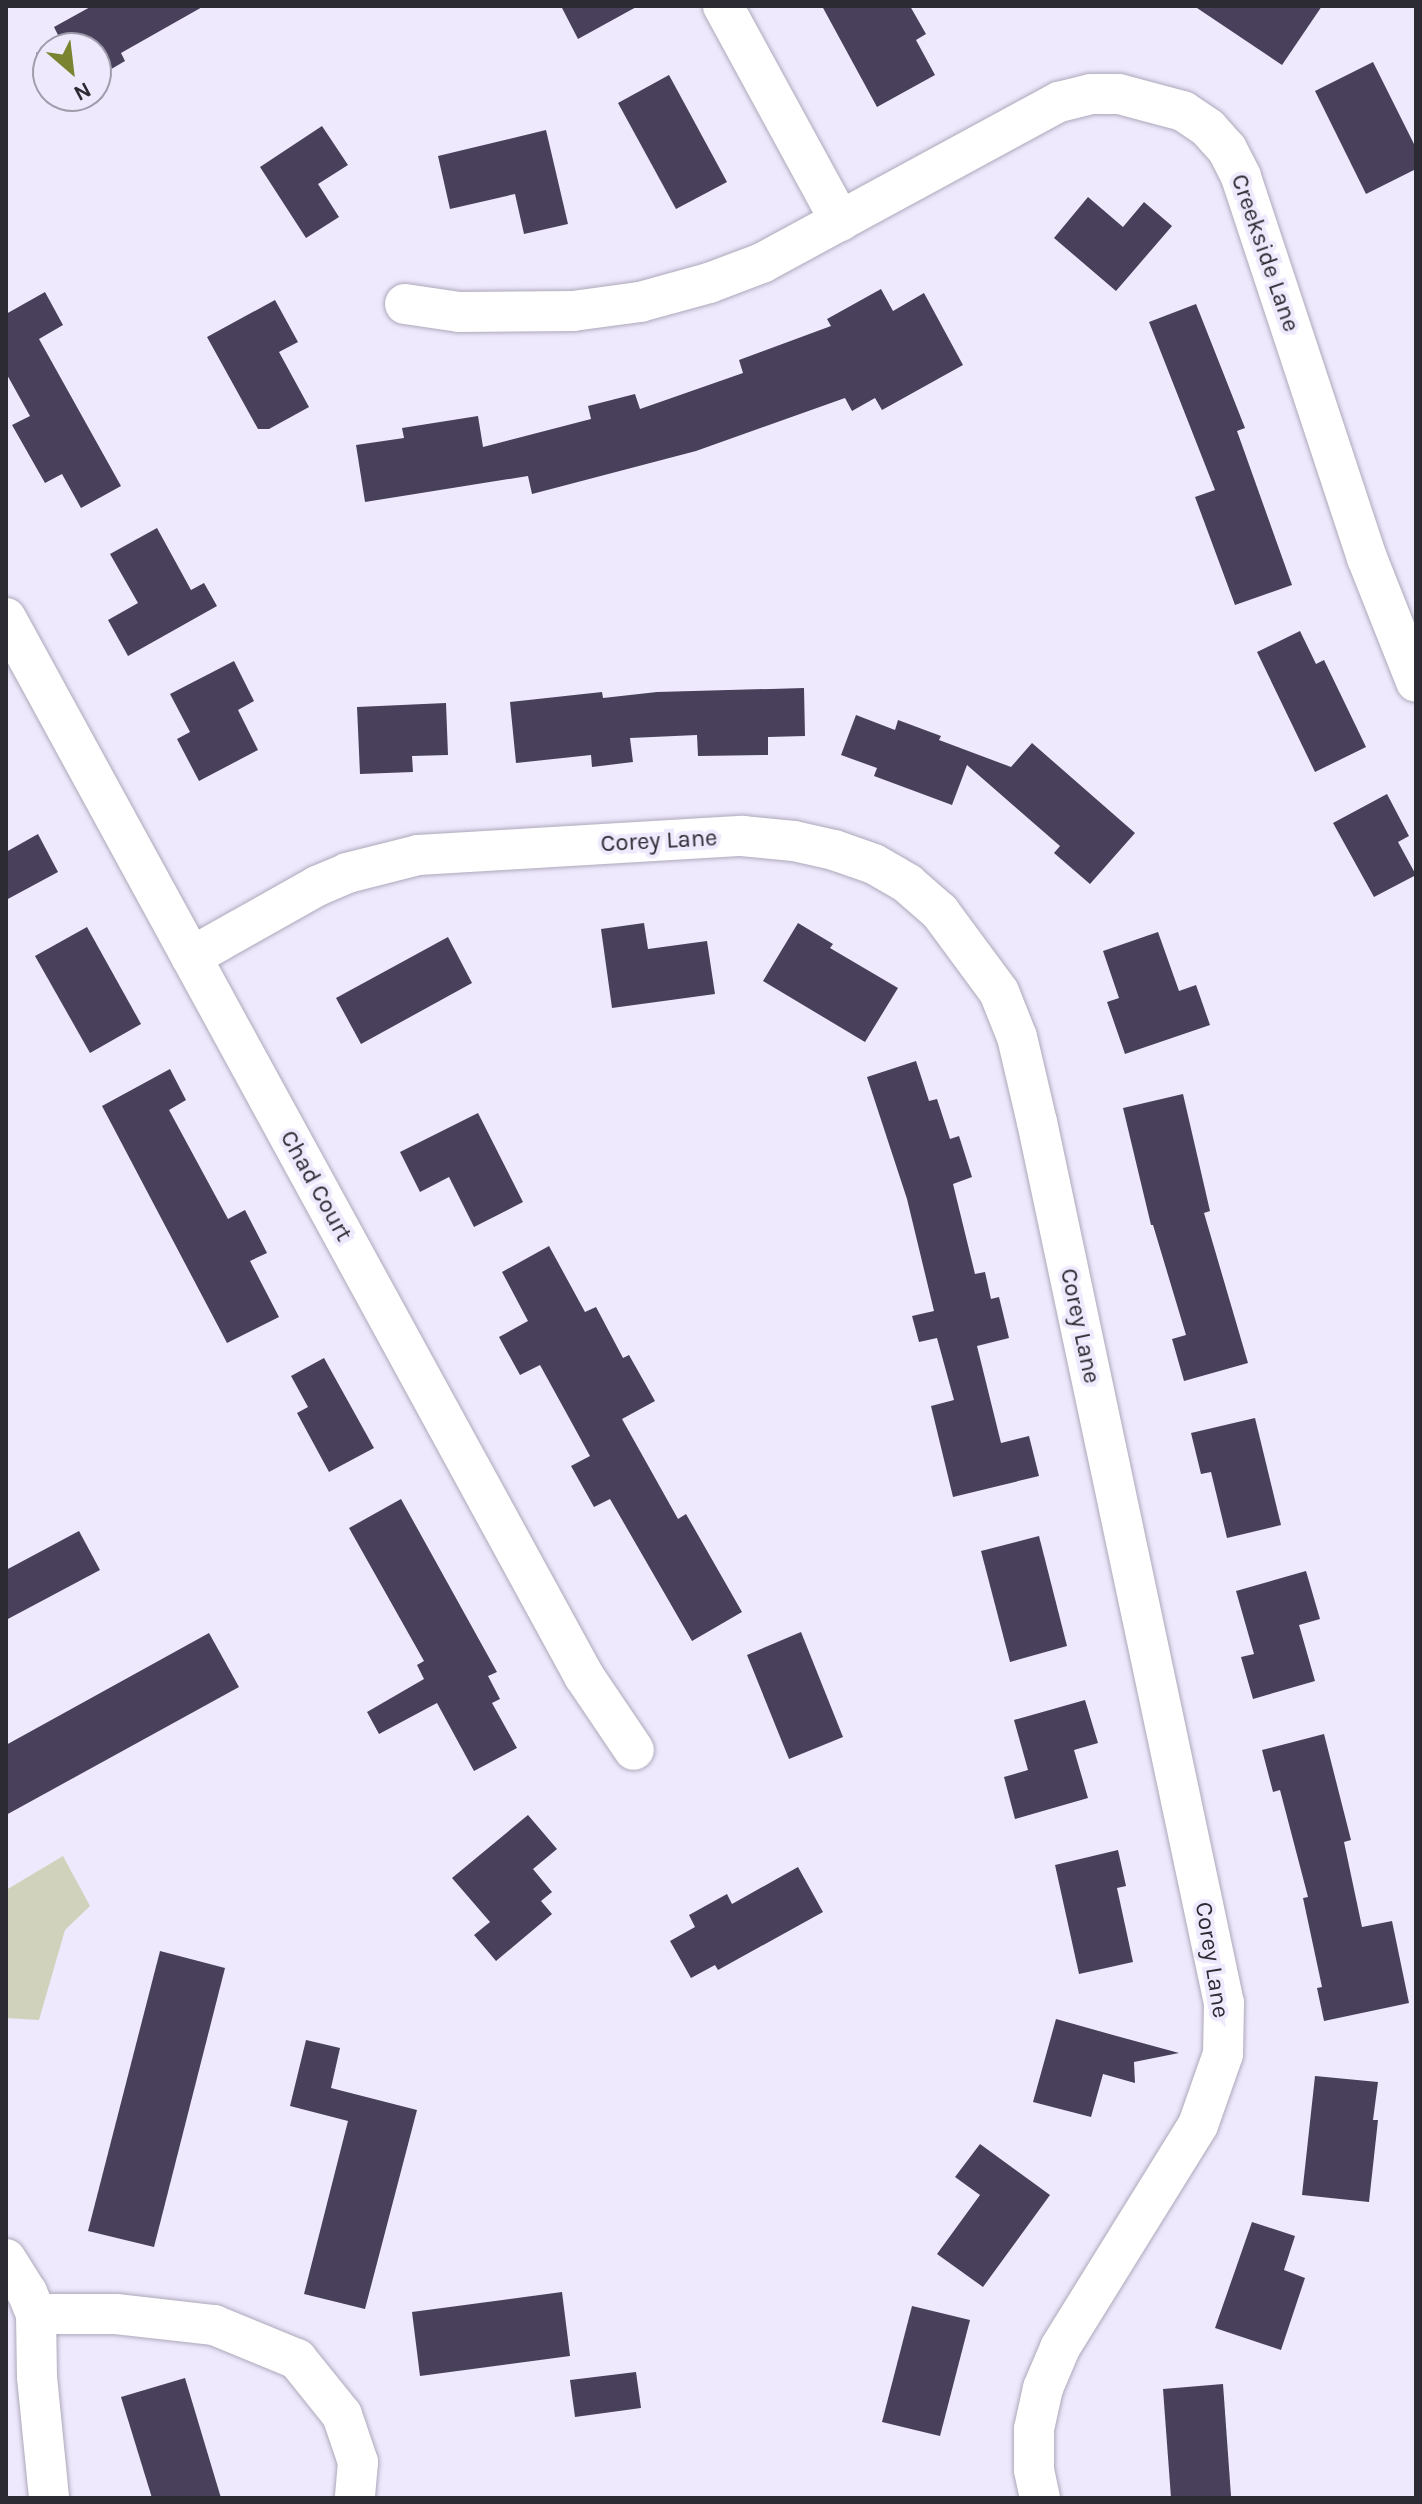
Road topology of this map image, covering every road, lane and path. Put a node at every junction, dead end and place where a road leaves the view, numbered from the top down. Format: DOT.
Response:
graph roads {
  1 [pos="723,6"];
  2 [pos="840,221"];
  3 [pos="405,304"];
  4 [pos="6,618"];
  5 [pos="1416,682"];
  6 [pos="191,957"];
  7 [pos="634,1750"];
  8 [pos="6,2259"];
  9 [pos="36,2314"];
  10 [pos="49,2498"];
  11 [pos="355,2498"];
  12 [pos="1040,2498"];
  1 -- 2 [label="street"];
  2 -- 3 [label="street, Creekside Lane"];
  2 -- 5 [label="street, Creekside Lane"];
  4 -- 6 [label="street, Chad Court"];
  6 -- 7 [label="street, Chad Court"];
  6 -- 12 [label="street, Corey Lane"];
  8 -- 9 [label="street"];
  9 -- 10 [label="street"];
  9 -- 11 [label="street"];
}
